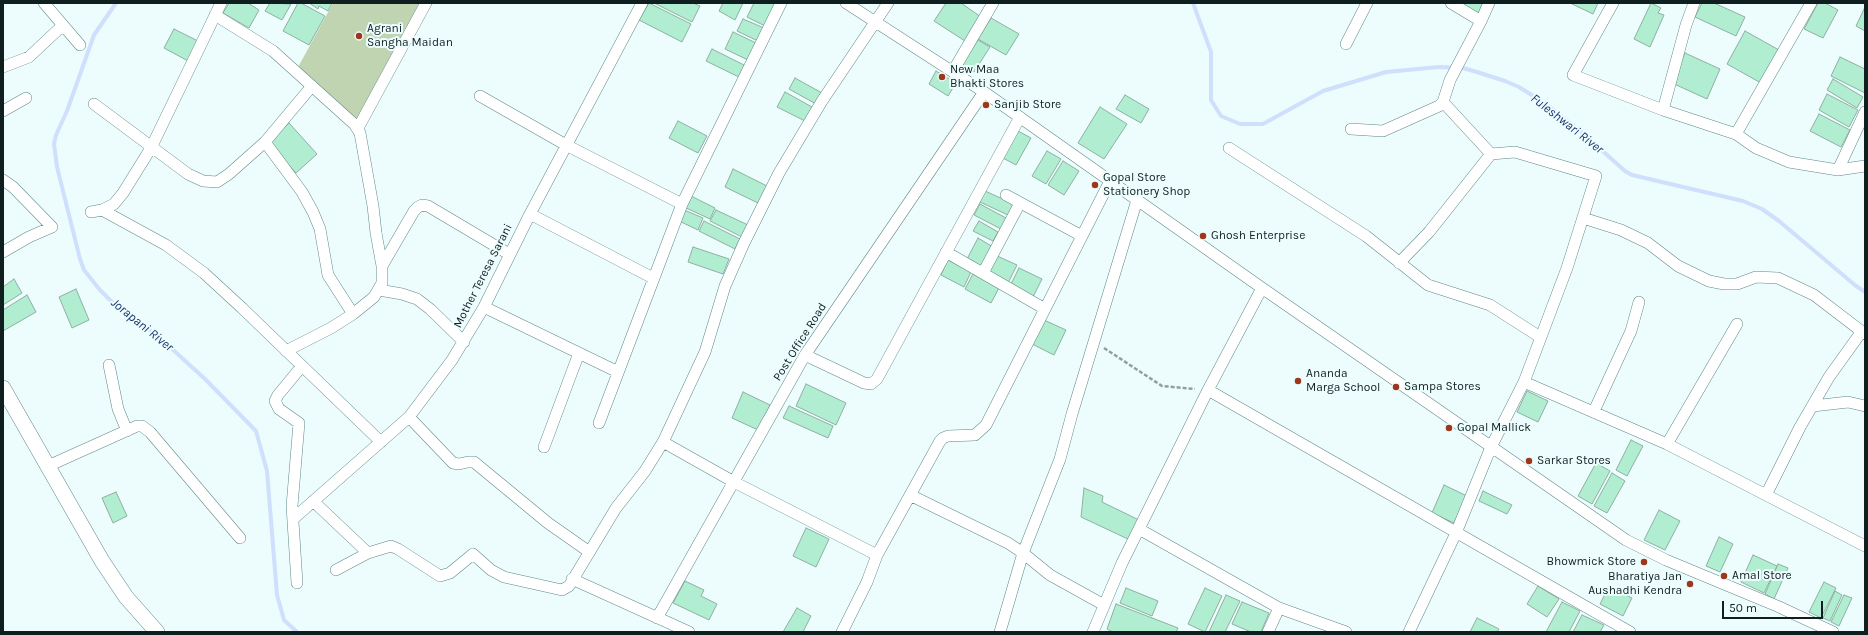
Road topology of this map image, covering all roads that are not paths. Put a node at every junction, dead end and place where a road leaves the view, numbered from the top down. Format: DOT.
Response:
graph roads {
  1 [pos="44,3"];
  2 [pos="221,3"];
  3 [pos="426,3"];
  4 [pos="642,3"];
  5 [pos="781,3"];
  6 [pos="846,3"];
  7 [pos="888,3"];
  8 [pos="993,3"];
  9 [pos="1367,3"];
  10 [pos="1451,3"];
  11 [pos="1489,3"];
  12 [pos="1613,3"];
  13 [pos="1694,3"];
  14 [pos="1811,3"];
  15 [pos="215,15"];
  16 [pos="1481,20"];
  17 [pos="875,22"];
  18 [pos="62,26"];
  19 [pos="1346,44"];
  20 [pos="80,45"];
  21 [pos="3,67"];
  22 [pos="953,71"];
  23 [pos="312,86"];
  24 [pos="984,92"];
  25 [pos="480,96"];
  26 [pos="26,98"];
  27 [pos="1443,102"];
  28 [pos="94,104"];
  29 [pos="1663,110"];
  30 [pos="3,111"];
  31 [pos="1865,112"];
  32 [pos="1020,117"];
  33 [pos="358,128"];
  34 [pos="1352,129"];
  35 [pos="1736,134"];
  36 [pos="266,142"];
  37 [pos="566,145"];
  38 [pos="152,148"];
  39 [pos="1229,148"];
  40 [pos="1491,154"];
  41 [pos="1865,166"];
  42 [pos="1838,170"];
  43 [pos="3,180"];
  44 [pos="1110,181"];
  45 [pos="1006,195"];
  46 [pos="1137,200"];
  47 [pos="1020,203"];
  48 [pos="682,204"];
  49 [pos="530,214"];
  50 [pos="1583,218"];
  51 [pos="1082,236"];
  52 [pos="3,252"];
  53 [pos="946,252"];
  54 [pos="509,254"];
  55 [pos="1399,263"];
  56 [pos="382,266"];
  57 [pos="983,273"];
  58 [pos="653,278"];
  59 [pos="1262,288"];
  60 [pos="379,290"];
  61 [pos="1639,302"];
  62 [pos="484,307"];
  63 [pos="1045,309"];
  64 [pos="353,314"];
  65 [pos="1737,324"];
  66 [pos="1864,332"];
  67 [pos="1540,337"];
  68 [pos="464,342"];
  69 [pos="286,351"];
  70 [pos="579,353"];
  71 [pos="805,355"];
  72 [pos="109,365"];
  73 [pos="302,366"];
  74 [pos="618,372"];
  75 [pos="1524,382"];
  76 [pos="3,388"];
  77 [pos="1208,390"];
  78 [pos="1813,406"];
  79 [pos="1865,406"];
  80 [pos="1594,411"];
  81 [pos="409,417"];
  82 [pos="599,423"];
  83 [pos="127,431"];
  84 [pos="381,442"];
  85 [pos="663,442"];
  86 [pos="1667,444"];
  87 [pos="544,447"];
  88 [pos="1491,447"];
  89 [pos="48,466"];
  90 [pos="734,482"];
  91 [pos="910,495"];
  92 [pos="1766,496"];
  93 [pos="313,501"];
  94 [pos="293,519"];
  95 [pos="1139,529"];
  96 [pos="1456,533"];
  97 [pos="240,538"];
  98 [pos="1865,546"];
  99 [pos="588,551"];
  100 [pos="368,553"];
  101 [pos="1023,553"];
  102 [pos="878,556"];
  103 [pos="336,570"];
  104 [pos="572,579"];
  105 [pos="297,582"];
  106 [pos="1104,605"];
  107 [pos="1279,608"];
  108 [pos="657,618"];
  109 [pos="158,632"];
  110 [pos="689,632"];
  111 [pos="842,632"];
  112 [pos="1000,632"];
  113 [pos="1093,632"];
  114 [pos="1268,632"];
  115 [pos="1346,632"];
  116 [pos="1409,632"];
  117 [pos="1630,632"];
  118 [pos="1833,632"];
  1 -- 18 [label="street"];
  2 -- 15 [label="street"];
  3 -- 33 [label="street"];
  4 -- 37 [label="street, Mother Teresa Sarani"];
  5 -- 48 [label="street"];
  6 -- 17 [label="street"];
  7 -- 17 [label="street"];
  8 -- 22 [label="street"];
  9 -- 19 [label="street"];
  10 -- 16 [label="street"];
  11 -- 16 [label="street"];
  12 -- 29 [label="street"];
  13 -- 29 [label="street"];
  14 -- 35 [label="street"];
  15 -- 23 [label="street"];
  15 -- 38 [label="street"];
  16 -- 27 [label="street"];
  17 -- 22 [label="street"];
  17 -- 85 [label="street"];
  18 -- 20 [label="street"];
  18 -- 21 [label="street"];
  22 -- 24 [label="street"];
  23 -- 33 [label="street"];
  23 -- 36 [label="street"];
  24 -- 32 [label="street"];
  24 -- 71 [label="street, Post Office Road"];
  25 -- 37 [label="street"];
  26 -- 30 [label="street"];
  27 -- 34 [label="street"];
  27 -- 40 [label="street"];
  28 -- 38 [label="street"];
  29 -- 35 [label="street"];
  31 -- 42 [label="street"];
  32 -- 44 [label="street"];
  32 -- 53 [label="street"];
  33 -- 56 [label="street"];
  35 -- 42 [label="street"];
  36 -- 38 [label="street"];
  36 -- 64 [label="street"];
  37 -- 48 [label="street"];
  37 -- 49 [label="street, Mother Teresa Sarani"];
  38 -- 69 [label="street"];
  39 -- 55 [label="street"];
  40 -- 50 [label="street"];
  40 -- 55 [label="street"];
  41 -- 42 [label="street"];
  43 -- 52 [label="street"];
  44 -- 46 [label="street"];
  44 -- 51 [label="street"];
  45 -- 47 [label="street"];
  46 -- 59 [label="street"];
  46 -- 101 [label="street"];
  47 -- 51 [label="street"];
  47 -- 57 [label="street"];
  48 -- 58 [label="street"];
  49 -- 54 [label="street, Mother Teresa Sarani"];
  49 -- 58 [label="street"];
  50 -- 66 [label="street"];
  50 -- 67 [label="street"];
  51 -- 63 [label="street"];
  53 -- 57 [label="street"];
  53 -- 71 [label="street"];
  54 -- 56 [label="street"];
  54 -- 62 [label="street, Mother Teresa Sarani"];
  55 -- 67 [label="street"];
  56 -- 60 [label="street"];
  57 -- 63 [label="street"];
  58 -- 74 [label="street"];
  59 -- 77 [label="street"];
  59 -- 88 [label="street"];
  60 -- 64 [label="street"];
  60 -- 68 [label="street"];
  61 -- 80 [label="street"];
  62 -- 68 [label="street, Mother Teresa Sarani"];
  62 -- 70 [label="street"];
  63 -- 91 [label="street"];
  64 -- 69 [label="street"];
  65 -- 86 [label="street"];
  66 -- 78 [label="street"];
  67 -- 75 [label="street"];
  68 -- 81 [label="street, Mother Teresa Sarani"];
  69 -- 73 [label="street"];
  70 -- 74 [label="street"];
  70 -- 87 [label="street"];
  71 -- 90 [label="street, Post Office Road"];
  72 -- 83 [label="street"];
  73 -- 84 [label="street"];
  73 -- 94 [label="street"];
  74 -- 82 [label="street"];
  75 -- 80 [label="street"];
  75 -- 88 [label="street"];
  76 -- 89 [label="street"];
  77 -- 95 [label="street"];
  77 -- 96 [label="street"];
  78 -- 79 [label="street"];
  78 -- 92 [label="street"];
  80 -- 86 [label="street"];
  81 -- 84 [label="street, Mother Teresa Sarani"];
  81 -- 99 [label="street"];
  83 -- 89 [label="street"];
  83 -- 97 [label="street"];
  84 -- 93 [label="street, Mother Teresa Sarani"];
  85 -- 90 [label="street"];
  85 -- 99 [label="street"];
  86 -- 92 [label="street"];
  88 -- 96 [label="street"];
  88 -- 118 [label="street"];
  89 -- 109 [label="street"];
  90 -- 102 [label="street"];
  90 -- 108 [label="street, Post Office Road"];
  91 -- 101 [label="street"];
  91 -- 102 [label="street"];
  92 -- 98 [label="street"];
  93 -- 94 [label="street, Mother Teresa Sarani"];
  93 -- 100 [label="street"];
  94 -- 105 [label="street"];
  95 -- 106 [label="street"];
  95 -- 107 [label="street"];
  96 -- 116 [label="street"];
  96 -- 117 [label="street"];
  99 -- 104 [label="street"];
  100 -- 103 [label="street"];
  100 -- 104 [label="street"];
  101 -- 106 [label="street"];
  101 -- 112 [label="street"];
  102 -- 111 [label="street"];
  104 -- 108 [label="street"];
  106 -- 113 [label="street"];
  107 -- 114 [label="street"];
  107 -- 115 [label="street"];
  108 -- 110 [label="street"];
}
